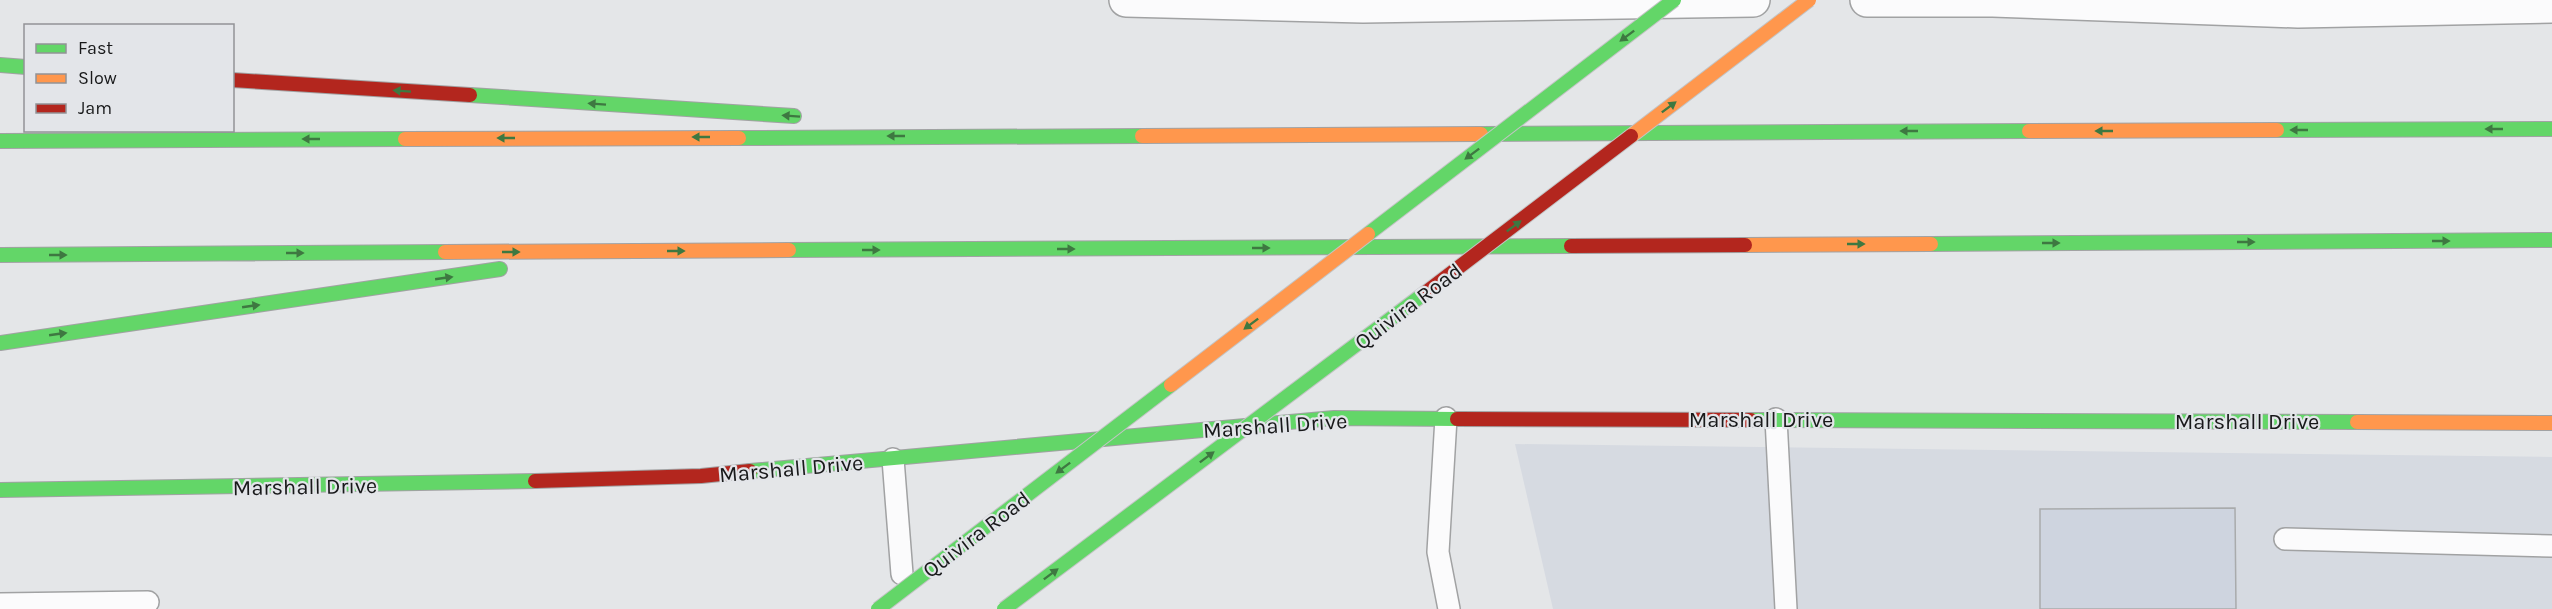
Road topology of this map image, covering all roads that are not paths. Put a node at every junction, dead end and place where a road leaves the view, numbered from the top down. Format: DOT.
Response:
graph roads {
  1 [pos="1126,0"];
  2 [pos="1674,0"];
  3 [pos="1752,0"];
  4 [pos="1809,0"];
  5 [pos="1867,0"];
  6 [pos="1363,3"];
  7 [pos="2324,5"];
  8 [pos="2552,6"];
  9 [pos="0,66"];
  10 [pos="24,67"];
  11 [pos="234,80"];
  12 [pos="806,117"];
  13 [pos="901,123"];
  14 [pos="2552,129"];
  15 [pos="1080,135"];
  16 [pos="0,141"];
  17 [pos="2552,240"];
  18 [pos="618,252"];
  19 [pos="0,255"];
  20 [pos="0,343"];
  21 [pos="1446,418"];
  22 [pos="1776,419"];
  23 [pos="2552,423"];
  24 [pos="893,459"];
  25 [pos="0,490"];
  26 [pos="2285,538"];
  27 [pos="2552,546"];
  28 [pos="902,574"];
  29 [pos="148,602"];
  30 [pos="0,604"];
  31 [pos="878,609"];
  32 [pos="1004,609"];
  33 [pos="1449,609"];
  34 [pos="1786,609"];
  1 -- 6 [label="street"];
  2 -- 31 [label="main road, Quivira Road, one-way, bridge"];
  3 -- 6 [label="street"];
  32 -- 4 [label="main road, Quivira Road, one-way, bridge"];
  5 -- 7 [label="street"];
  7 -- 8 [label="street"];
  9 -- 10 [label="main road"];
  12 -- 11 [label="main road, one-way"];
  13 -- 15 [label="main road"];
  14 -- 15 [label="main road, one-way"];
  15 -- 16 [label="main road, one-way"];
  18 -- 17 [label="main road, one-way"];
  19 -- 18 [label="main road, one-way"];
  20 -- 18 [label="main road, one-way"];
  21 -- 22 [label="main road, Marshall Drive"];
  21 -- 24 [label="main road, Marshall Drive"];
  21 -- 33 [label="lane"];
  22 -- 23 [label="main road, Marshall Drive"];
  22 -- 34 [label="lane"];
  24 -- 25 [label="main road, Marshall Drive"];
  24 -- 28 [label="lane"];
  26 -- 27 [label="lane"];
  29 -- 30 [label="lane"];
}
